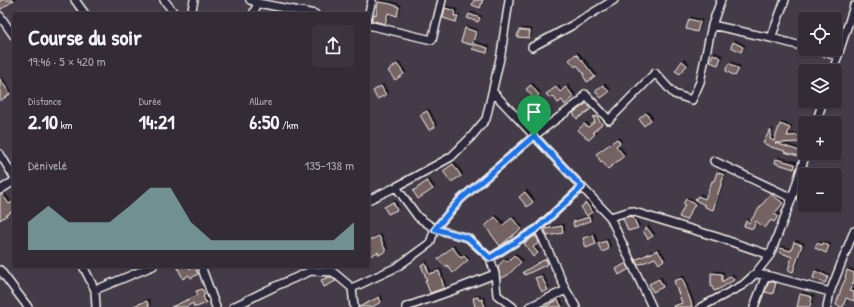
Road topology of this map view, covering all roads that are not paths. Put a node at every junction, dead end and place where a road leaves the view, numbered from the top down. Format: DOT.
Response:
graph roads {
  1 [pos="75,0"];
  2 [pos="164,0"];
  3 [pos="194,0"];
  4 [pos="250,0"];
  5 [pos="372,0"];
  6 [pos="442,0"];
  7 [pos="509,0"];
  8 [pos="614,0"];
  9 [pos="721,0"];
  10 [pos="785,0"];
  11 [pos="258,3"];
  12 [pos="854,6"];
  13 [pos="84,12"];
  14 [pos="173,12"];
  15 [pos="191,12"];
  16 [pos="255,12"];
  17 [pos="305,12"];
  18 [pos="369,12"];
  19 [pos="0,16"];
  20 [pos="370,25"];
  21 [pos="712,25"];
  22 [pos="12,33"];
  23 [pos="771,38"];
  24 [pos="842,44"];
  25 [pos="798,45"];
  26 [pos="532,47"];
  27 [pos="838,56"];
  28 [pos="835,64"];
  29 [pos="493,92"];
  30 [pos="534,136"];
  31 [pos="0,154"];
  32 [pos="804,160"];
  33 [pos="714,161"];
  34 [pos="12,174"];
  35 [pos="12,182"];
  36 [pos="396,187"];
  37 [pos="582,187"];
  38 [pos="0,190"];
  39 [pos="792,198"];
  40 [pos="370,199"];
  41 [pos="610,217"];
  42 [pos="538,228"];
  43 [pos="435,229"];
  44 [pos="854,231"];
  45 [pos="770,255"];
  46 [pos="490,258"];
  47 [pos="84,268"];
  48 [pos="148,268"];
  49 [pos="202,268"];
  50 [pos="333,269"];
  51 [pos="1,273"];
  52 [pos="495,274"];
  53 [pos="755,274"];
  54 [pos="766,275"];
  55 [pos="352,288"];
  56 [pos="95,290"];
  57 [pos="566,290"];
  58 [pos="830,292"];
  59 [pos="28,307"];
  60 [pos="96,307"];
  61 [pos="216,307"];
  62 [pos="232,307"];
  63 [pos="354,307"];
  64 [pos="406,307"];
  65 [pos="513,307"];
  66 [pos="529,307"];
  67 [pos="576,307"];
  68 [pos="652,307"];
  69 [pos="701,307"];
  70 [pos="754,307"];
  71 [pos="827,307"];
  1 -- 13 [label="street"];
  2 -- 14 [label="street"];
  3 -- 15 [label="street"];
  4 -- 11 [label="street"];
  5 -- 18 [label="street"];
  6 -- 20 [label="street"];
  7 -- 29 [label="street"];
  8 -- 26 [label="street"];
  9 -- 21 [label="street"];
  10 -- 23 [label="street"];
  11 -- 16 [label="street"];
  11 -- 17 [label="street"];
  12 -- 24 [label="street"];
  19 -- 22 [label="street"];
  21 -- 23 [label="street"];
  21 -- 30 [label="street"];
  23 -- 25 [label="street"];
  27 -- 28 [label="street"];
  29 -- 30 [label="street"];
  29 -- 36 [label="street"];
  30 -- 37 [label="street"];
  30 -- 43 [label="street"];
  31 -- 34 [label="street"];
  32 -- 39 [label="street"];
  33 -- 39 [label="street"];
  35 -- 38 [label="street"];
  36 -- 40 [label="street"];
  36 -- 43 [label="street"];
  37 -- 41 [label="street"];
  37 -- 42 [label="street"];
  39 -- 45 [label="street"];
  41 -- 45 [label="street"];
  41 -- 68 [label="street"];
  42 -- 46 [label="street"];
  42 -- 57 [label="street"];
  43 -- 46 [label="street"];
  43 -- 55 [label="street"];
  44 -- 58 [label="street"];
  45 -- 53 [label="street"];
  46 -- 52 [label="street"];
  47 -- 56 [label="street"];
  48 -- 56 [label="street"];
  49 -- 61 [label="street"];
  50 -- 55 [label="street"];
  50 -- 62 [label="street"];
  51 -- 59 [label="street"];
  52 -- 64 [label="street"];
  52 -- 65 [label="street"];
  53 -- 54 [label="street"];
  53 -- 69 [label="street"];
  54 -- 58 [label="street"];
  54 -- 70 [label="street"];
  55 -- 63 [label="street"];
  56 -- 60 [label="street"];
  57 -- 66 [label="street"];
  57 -- 67 [label="street"];
  58 -- 71 [label="street"];
}
